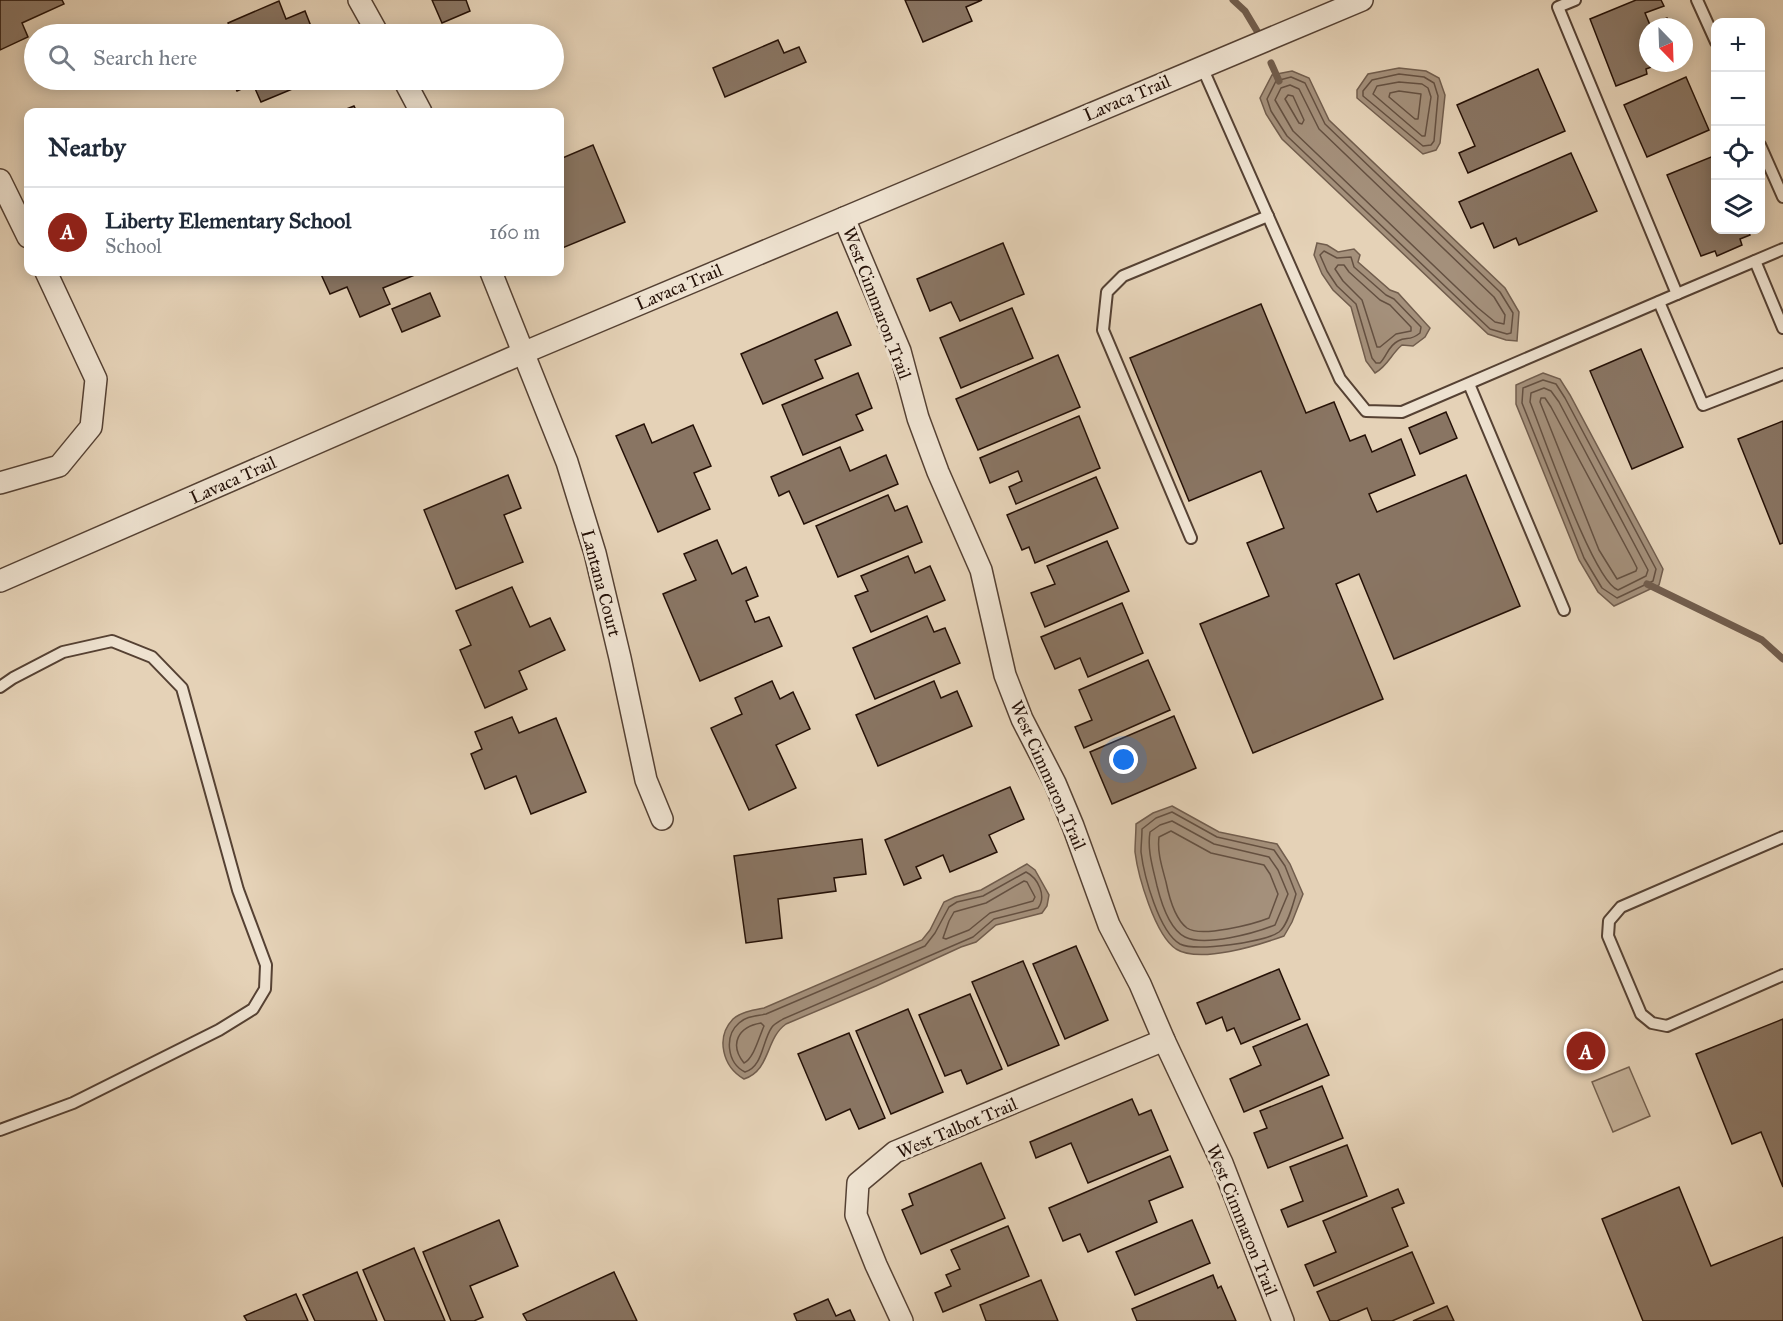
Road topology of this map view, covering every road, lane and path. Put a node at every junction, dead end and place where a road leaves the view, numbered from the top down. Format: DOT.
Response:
graph roads {
  1 [pos="359,0"];
  2 [pos="1362,0"];
  3 [pos="1575,0"];
  4 [pos="1697,0"];
  5 [pos="1557,3"];
  6 [pos="372,24"];
  7 [pos="1711,31"];
  8 [pos="1202,67"];
  9 [pos="409,90"];
  10 [pos="419,108"];
  11 [pos="1765,155"];
  12 [pos="0,180"];
  13 [pos="1783,197"];
  14 [pos="1268,216"];
  15 [pos="844,218"];
  16 [pos="24,229"];
  17 [pos="1783,249"];
  18 [pos="1755,261"];
  19 [pos="48,276"];
  20 [pos="493,276"];
  21 [pos="1677,294"];
  22 [pos="1659,302"];
  23 [pos="1783,328"];
  24 [pos="523,352"];
  25 [pos="1783,374"];
  26 [pos="1469,384"];
  27 [pos="0,483"];
  28 [pos="1191,538"];
  29 [pos="0,581"];
  30 [pos="1564,610"];
  31 [pos="0,687"];
  32 [pos="662,819"];
  33 [pos="1783,837"];
  34 [pos="1783,975"];
  35 [pos="1164,1040"];
  36 [pos="0,1130"];
  37 [pos="902,1321"];
  38 [pos="1283,1321"];
  1 -- 6 [label="street"];
  2 -- 8 [label="street, Lavaca Trail"];
  3 -- 5 [label="lane"];
  4 -- 7 [label="lane"];
  5 -- 21 [label="lane"];
  8 -- 14 [label="lane"];
  8 -- 15 [label="street, Lavaca Trail"];
  9 -- 10 [label="street"];
  11 -- 13 [label="lane"];
  12 -- 16 [label="street"];
  14 -- 26 [label="lane"];
  14 -- 28 [label="lane"];
  15 -- 24 [label="street, Lavaca Trail"];
  15 -- 35 [label="street, West Cimmaron Trail"];
  17 -- 18 [label="lane"];
  18 -- 21 [label="lane"];
  18 -- 23 [label="lane"];
  19 -- 27 [label="street"];
  20 -- 24 [label="street, Lantana Court"];
  21 -- 22 [label="lane"];
  22 -- 25 [label="lane"];
  22 -- 26 [label="lane"];
  24 -- 29 [label="street, Lavaca Trail"];
  24 -- 32 [label="street, Lantana Court"];
  26 -- 30 [label="lane"];
  31 -- 36 [label="lane"];
  33 -- 34 [label="lane"];
  35 -- 37 [label="street, West Talbot Trail"];
  35 -- 38 [label="street, West Cimmaron Trail"];
}
